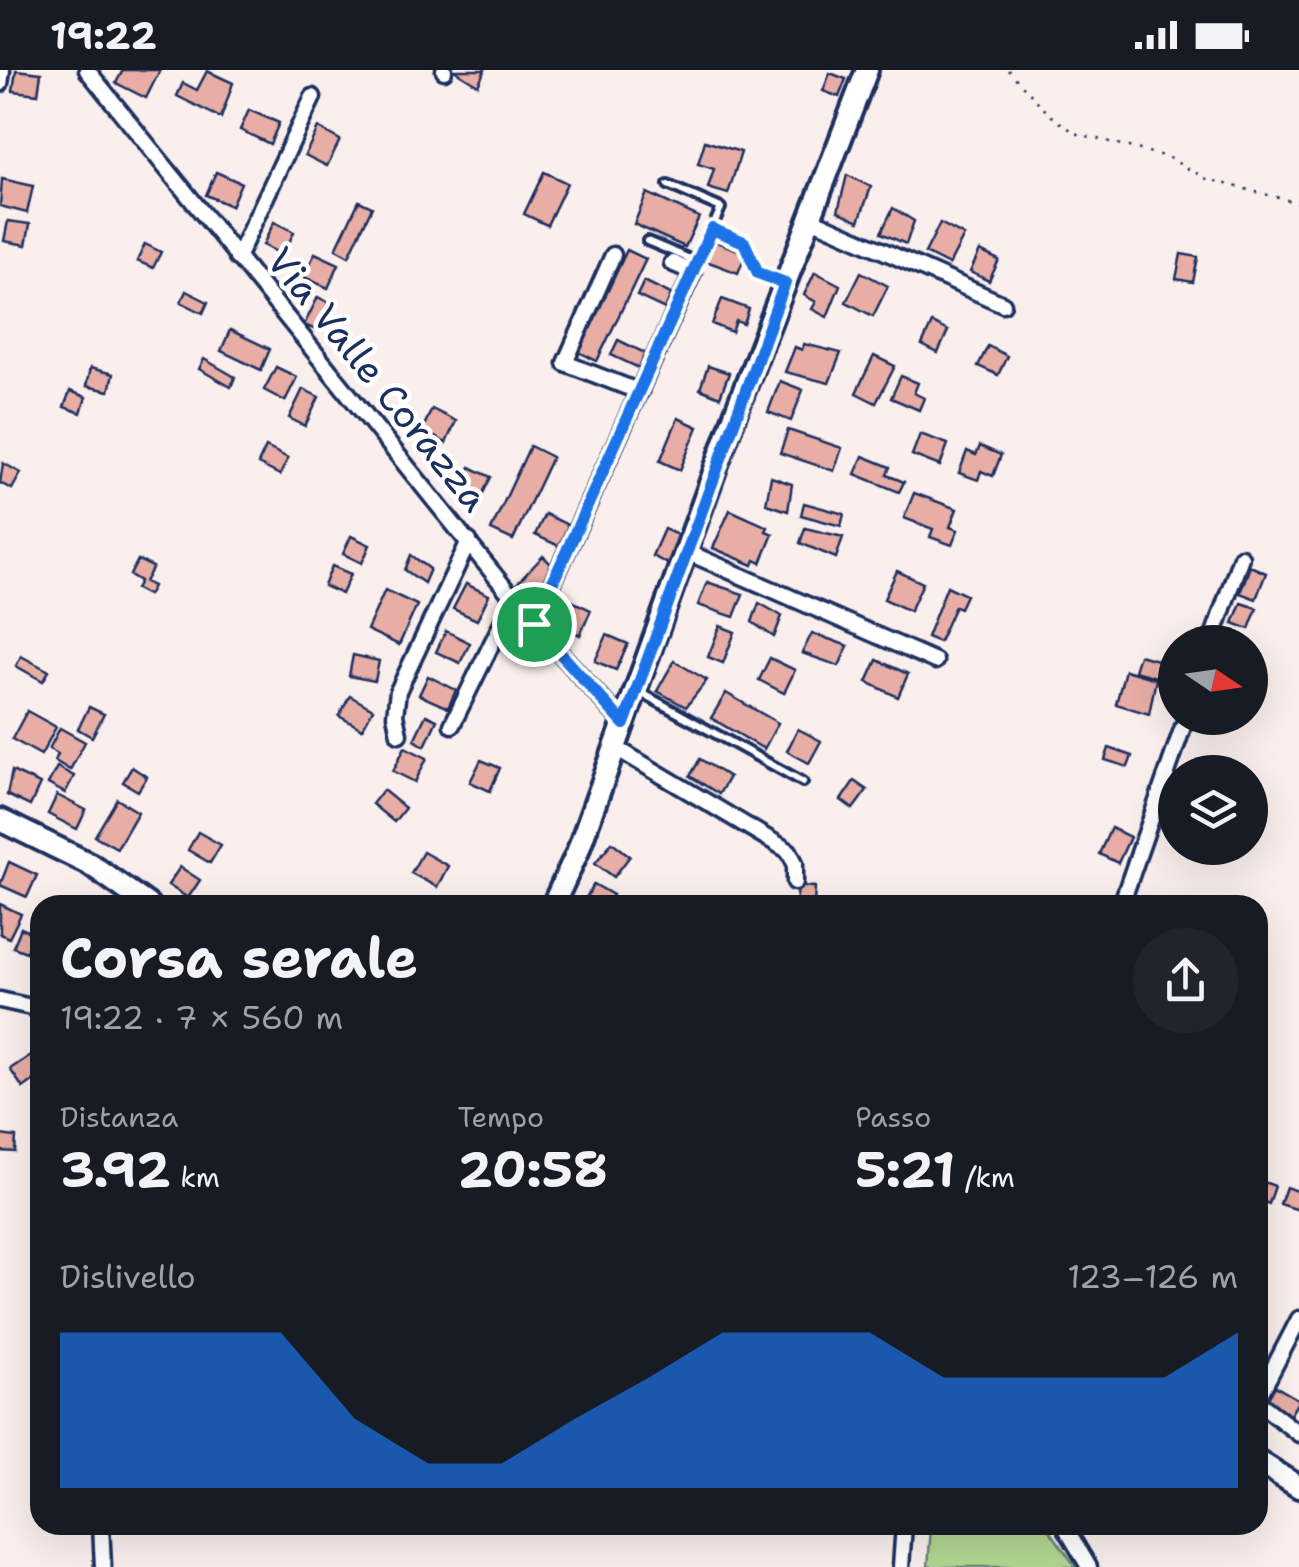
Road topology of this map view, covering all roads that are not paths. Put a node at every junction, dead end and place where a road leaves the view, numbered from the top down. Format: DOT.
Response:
graph roads {
  1 [pos="2,70"];
  2 [pos="87,70"];
  3 [pos="868,70"];
  4 [pos="0,84"];
  5 [pos="314,97"];
  6 [pos="668,185"];
  7 [pos="809,218"];
  8 [pos="712,229"];
  9 [pos="648,241"];
  10 [pos="613,255"];
  11 [pos="237,258"];
  12 [pos="672,263"];
  13 [pos="695,267"];
  14 [pos="785,283"];
  15 [pos="1003,304"];
  16 [pos="640,392"];
  17 [pos="469,541"];
  18 [pos="687,552"];
  19 [pos="1241,557"];
  20 [pos="514,598"];
  21 [pos="534,624"];
  22 [pos="1218,625"];
  23 [pos="934,662"];
  24 [pos="637,690"];
  25 [pos="624,724"];
  26 [pos="452,726"];
  27 [pos="399,734"];
  28 [pos="1180,735"];
  29 [pos="616,748"];
  30 [pos="803,782"];
  31 [pos="0,820"];
  32 [pos="795,882"];
  33 [pos="121,895"];
  34 [pos="558,895"];
  35 [pos="1124,895"];
  36 [pos="0,1000"];
  37 [pos="30,1007"];
  38 [pos="1299,1319"];
  39 [pos="1268,1380"];
  40 [pos="1268,1408"];
  41 [pos="1299,1434"];
  42 [pos="1268,1467"];
  43 [pos="1299,1487"];
  44 [pos="101,1535"];
  45 [pos="904,1535"];
  46 [pos="1070,1535"];
  47 [pos="102,1567"];
  48 [pos="902,1567"];
  49 [pos="1089,1567"];
  1 -- 4 [label="street"];
  2 -- 11 [label="street, Via Valle Corazza"];
  3 -- 7 [label="street"];
  5 -- 11 [label="street"];
  6 -- 8 [label="lane"];
  7 -- 14 [label="street"];
  7 -- 15 [label="street"];
  8 -- 13 [label="lane"];
  8 -- 14 [label="lane"];
  9 -- 13 [label="lane"];
  10 -- 16 [label="street"];
  11 -- 17 [label="street, Via Valle Corazza"];
  12 -- 13 [label="street"];
  13 -- 16 [label="street"];
  14 -- 18 [label="street"];
  16 -- 21 [label="street"];
  17 -- 20 [label="street, Via Valle Corazza"];
  17 -- 27 [label="street"];
  18 -- 23 [label="street"];
  18 -- 24 [label="street"];
  19 -- 22 [label="street"];
  20 -- 21 [label="street, Via Valle Corazza"];
  20 -- 26 [label="street"];
  21 -- 25 [label="street, Via Valle Corazza"];
  24 -- 25 [label="street"];
  24 -- 30 [label="lane"];
  25 -- 29 [label="street"];
  28 -- 35 [label="street"];
  29 -- 32 [label="street"];
  29 -- 34 [label="street"];
  31 -- 33 [label="street"];
  36 -- 37 [label="street"];
  38 -- 39 [label="street"];
  40 -- 41 [label="street"];
  42 -- 43 [label="street"];
  44 -- 47 [label="street"];
  45 -- 48 [label="street"];
  46 -- 49 [label="street"];
}
